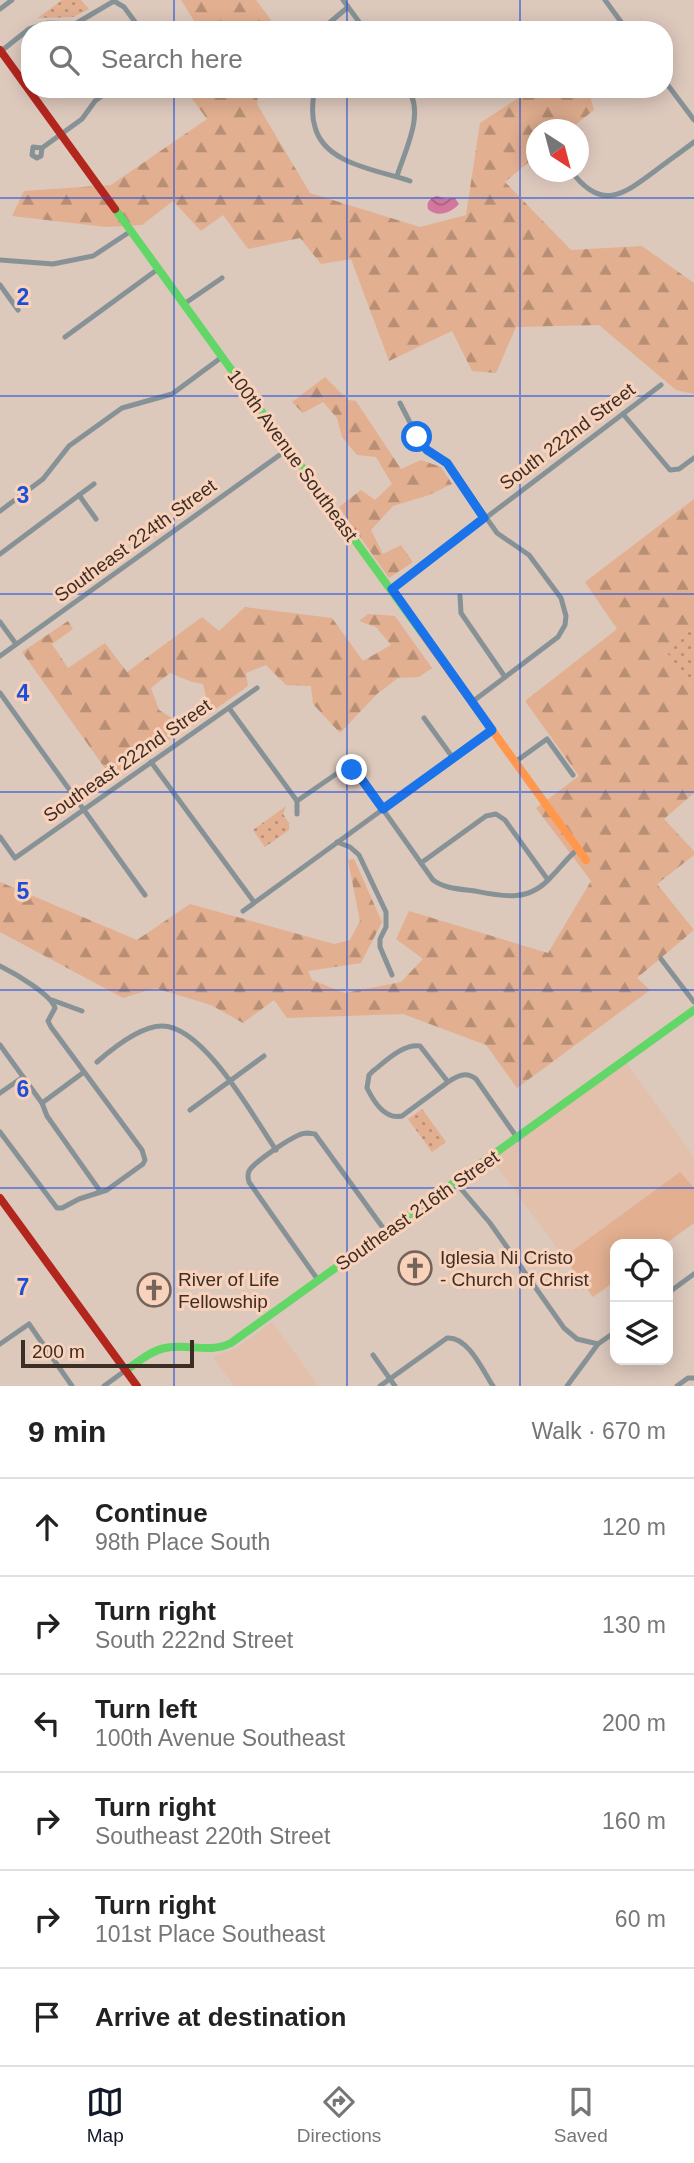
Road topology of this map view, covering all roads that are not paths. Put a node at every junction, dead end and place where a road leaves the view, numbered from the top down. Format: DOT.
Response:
graph roads {
  1 [pos="12,0"];
  2 [pos="344,0"];
  3 [pos="617,0"];
  4 [pos="117,1"];
  5 [pos="607,2"];
  6 [pos="348,6"];
  7 [pos="0,9"];
  8 [pos="80,21"];
  9 [pos="134,21"];
  10 [pos="331,21"];
  11 [pos="359,21"];
  12 [pos="621,21"];
  13 [pos="21,35"];
  14 [pos="0,51"];
  15 [pos="21,80"];
  16 [pos="673,92"];
  17 [pos="35,98"];
  18 [pos="99,98"];
  19 [pos="314,98"];
  20 [pos="413,98"];
  21 [pos="694,120"];
  22 [pos="61,134"];
  23 [pos="694,142"];
  24 [pos="42,148"];
  25 [pos="397,176"];
  26 [pos="410,181"];
  27 [pos="582,182"];
  28 [pos="131,231"];
  29 [pos="0,260"];
  30 [pos="158,269"];
  31 [pos="222,278"];
  32 [pos="0,285"];
  33 [pos="184,304"];
  34 [pos="18,310"];
  35 [pos="65,337"];
  36 [pos="222,357"];
  37 [pos="661,386"];
  38 [pos="401,403"];
  39 [pos="623,414"];
  40 [pos="288,449"];
  41 [pos="694,458"];
  42 [pos="94,484"];
  43 [pos="79,495"];
  44 [pos="0,511"];
  45 [pos="484,518"];
  46 [pos="96,519"];
  47 [pos="0,554"];
  48 [pos="392,589"];
  49 [pos="460,596"];
  50 [pos="0,622"];
  51 [pos="16,644"];
  52 [pos="0,656"];
  53 [pos="505,677"];
  54 [pos="257,688"];
  55 [pos="0,693"];
  56 [pos="472,702"];
  57 [pos="229,708"];
  58 [pos="424,718"];
  59 [pos="492,730"];
  60 [pos="453,758"];
  61 [pos="151,762"];
  62 [pos="515,762"];
  63 [pos="349,769"];
  64 [pos="573,775"];
  65 [pos="360,777"];
  66 [pos="297,801"];
  67 [pos="383,809"];
  68 [pos="83,810"];
  69 [pos="297,814"];
  70 [pos="0,837"];
  71 [pos="337,842"];
  72 [pos="578,849"];
  73 [pos="586,860"];
  74 [pos="421,863"];
  75 [pos="548,880"];
  76 [pos="145,895"];
  77 [pos="254,902"];
  78 [pos="243,911"];
  79 [pos="661,960"];
  80 [pos="0,966"];
  81 [pos="392,975"];
  82 [pos="52,999"];
  83 [pos="694,1002"];
  84 [pos="694,1010"];
  85 [pos="82,1011"];
  86 [pos="0,1045"];
  87 [pos="264,1056"];
  88 [pos="97,1062"];
  89 [pos="84,1072"];
  90 [pos="23,1077"];
  91 [pos="229,1082"];
  92 [pos="448,1082"];
  93 [pos="0,1093"];
  94 [pos="42,1103"];
  95 [pos="190,1110"];
  96 [pos="0,1132"];
  97 [pos="519,1139"];
  98 [pos="276,1150"];
  99 [pos="456,1183"];
  100 [pos="100,1191"];
  101 [pos="0,1198"];
  102 [pos="386,1232"];
  103 [pos="694,1274"];
  104 [pos="317,1280"];
  105 [pos="673,1289"];
  106 [pos="610,1336"];
  107 [pos="598,1344"];
  108 [pos="0,1345"];
  109 [pos="373,1355"];
  110 [pos="126,1370"];
  111 [pos="390,1378"];
  112 [pos="694,1378"];
  113 [pos="72,1386"];
  114 [pos="104,1386"];
  115 [pos="137,1386"];
  116 [pos="380,1386"];
  117 [pos="395,1386"];
  118 [pos="493,1386"];
  119 [pos="567,1386"];
  120 [pos="677,1386"];
  1 -- 7 [label="street"];
  2 -- 6 [label="street"];
  3 -- 5 [label="street"];
  4 -- 8 [label="street"];
  4 -- 9 [label="street"];
  5 -- 12 [label="street"];
  6 -- 10 [label="street"];
  6 -- 11 [label="street"];
  13 -- 14 [label="street"];
  14 -- 15 [label="street, 100th Avenue Southeast"];
  16 -- 21 [label="street"];
  17 -- 22 [label="street, 100th Avenue Southeast"];
  18 -- 22 [label="street"];
  19 -- 25 [label="street"];
  20 -- 25 [label="street"];
  22 -- 24 [label="street"];
  22 -- 28 [label="street, 100th Avenue Southeast"];
  23 -- 27 [label="street"];
  25 -- 26 [label="street"];
  28 -- 29 [label="street"];
  28 -- 30 [label="street, 100th Avenue Southeast"];
  30 -- 33 [label="street, 100th Avenue Southeast"];
  30 -- 35 [label="street"];
  31 -- 33 [label="street"];
  32 -- 34 [label="street"];
  33 -- 36 [label="street, 100th Avenue Southeast"];
  36 -- 40 [label="street, 100th Avenue Southeast"];
  36 -- 44 [label="street"];
  37 -- 39 [label="street, South 222nd Street"];
  38 -- 45 [label="street"];
  39 -- 41 [label="street"];
  39 -- 45 [label="street, South 222nd Street"];
  40 -- 48 [label="street, 100th Avenue Southeast"];
  40 -- 51 [label="street, Southeast 224th Street"];
  42 -- 43 [label="street"];
  43 -- 46 [label="street"];
  43 -- 47 [label="street"];
  45 -- 48 [label="street, South 222nd Street"];
  45 -- 53 [label="street"];
  48 -- 56 [label="street, 100th Avenue Southeast"];
  49 -- 53 [label="street"];
  50 -- 51 [label="street"];
  51 -- 52 [label="street, Southeast 224th Street"];
  53 -- 56 [label="street"];
  54 -- 57 [label="street, Southeast 222nd Street"];
  55 -- 68 [label="street"];
  56 -- 59 [label="street, 100th Avenue Southeast"];
  57 -- 61 [label="street, Southeast 222nd Street"];
  57 -- 66 [label="street"];
  58 -- 60 [label="street"];
  59 -- 60 [label="street"];
  59 -- 62 [label="street, 100th Avenue Southeast"];
  60 -- 67 [label="street"];
  61 -- 68 [label="street, Southeast 222nd Street"];
  61 -- 77 [label="street"];
  62 -- 64 [label="street"];
  62 -- 72 [label="street, 100th Avenue Southeast"];
  63 -- 65 [label="street"];
  63 -- 65 [label="street"];
  63 -- 66 [label="street"];
  65 -- 67 [label="street"];
  66 -- 69 [label="street"];
  67 -- 71 [label="street"];
  67 -- 74 [label="street"];
  68 -- 70 [label="street, Southeast 222nd Street"];
  68 -- 76 [label="street"];
  71 -- 77 [label="street"];
  71 -- 81 [label="street"];
  72 -- 73 [label="street, 100th Avenue Southeast"];
  72 -- 75 [label="street"];
  74 -- 75 [label="street"];
  74 -- 75 [label="street"];
  77 -- 78 [label="street"];
  79 -- 83 [label="street"];
  80 -- 82 [label="street"];
  82 -- 85 [label="street"];
  82 -- 89 [label="street"];
  84 -- 97 [label="street, Southeast 216th Street"];
  86 -- 90 [label="street"];
  87 -- 91 [label="street"];
  88 -- 91 [label="street"];
  89 -- 94 [label="street"];
  89 -- 100 [label="street"];
  90 -- 93 [label="street"];
  90 -- 94 [label="street"];
  91 -- 95 [label="street"];
  91 -- 98 [label="street"];
  92 -- 92 [label="street"];
  92 -- 97 [label="street"];
  94 -- 100 [label="street"];
  96 -- 100 [label="street"];
  97 -- 99 [label="street, Southeast 216th Street"];
  98 -- 102 [label="street"];
  98 -- 104 [label="street"];
  99 -- 102 [label="street, Southeast 216th Street"];
  99 -- 107 [label="street"];
  101 -- 110 [label="street"];
  102 -- 104 [label="street, Southeast 216th Street"];
  103 -- 105 [label="street"];
  104 -- 110 [label="street, Southeast 216th Street"];
  106 -- 107 [label="street"];
  107 -- 119 [label="street"];
  108 -- 113 [label="street"];
  109 -- 111 [label="street"];
  110 -- 114 [label="street"];
  110 -- 115 [label="street"];
  111 -- 116 [label="street"];
  111 -- 117 [label="street"];
  111 -- 118 [label="street"];
  112 -- 120 [label="street"];
}
